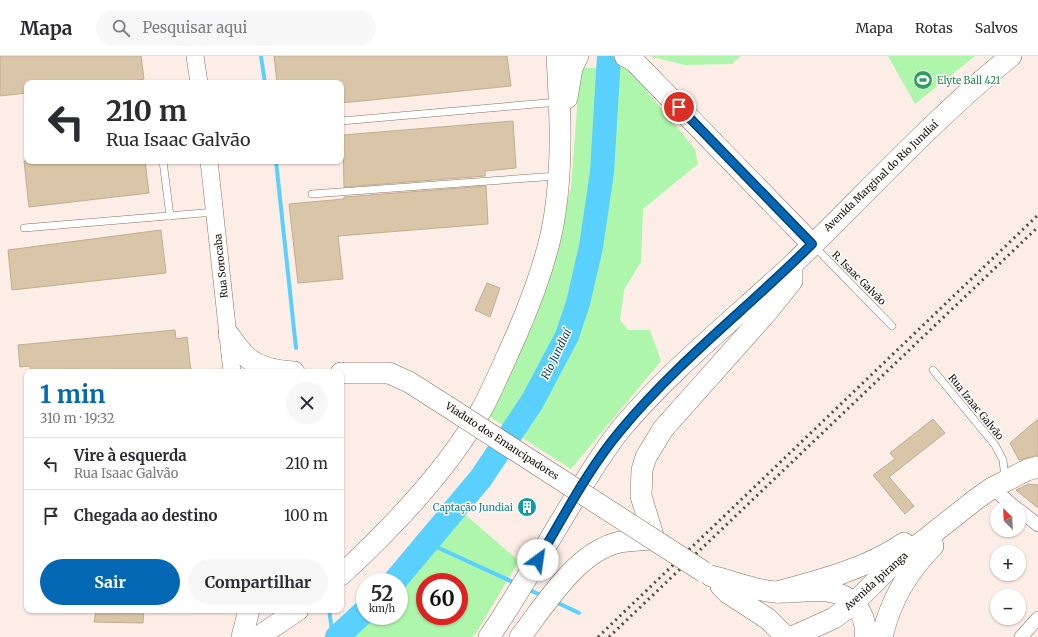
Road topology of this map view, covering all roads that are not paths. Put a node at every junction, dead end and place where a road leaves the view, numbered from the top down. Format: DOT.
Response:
graph roads {
  1 [pos="195,56"];
  2 [pos="557,56"];
  3 [pos="578,56"];
  4 [pos="625,56"];
  5 [pos="1011,56"];
  6 [pos="199,80"];
  7 [pos="560,102"];
  8 [pos="344,121"];
  9 [pos="561,128"];
  10 [pos="163,164"];
  11 [pos="209,164"];
  12 [pos="560,176"];
  13 [pos="312,194"];
  14 [pos="215,212"];
  15 [pos="170,216"];
  16 [pos="24,228"];
  17 [pos="812,244"];
  18 [pos="792,264"];
  19 [pos="892,326"];
  20 [pos="229,335"];
  21 [pos="232,369"];
  22 [pos="273,369"];
  23 [pos="933,370"];
  24 [pos="368,372"];
  25 [pos="344,373"];
  26 [pos="344,381"];
  27 [pos="1038,467"];
  28 [pos="999,484"];
  29 [pos="1011,501"];
  30 [pos="971,503"];
  31 [pos="1026,516"];
  32 [pos="1038,525"];
  33 [pos="379,539"];
  34 [pos="654,539"];
  35 [pos="344,561"];
  36 [pos="344,572"];
  37 [pos="707,574"];
  38 [pos="777,592"];
  39 [pos="854,603"];
  40 [pos="248,613"];
  41 [pos="294,613"];
  42 [pos="1038,618"];
  43 [pos="242,637"];
  44 [pos="258,637"];
  45 [pos="490,637"];
  46 [pos="520,637"];
  47 [pos="786,637"];
  48 [pos="792,637"];
  49 [pos="865,637"];
  50 [pos="882,637"];
  51 [pos="1021,637"];
  1 -- 6 [label="street"];
  2 -- 7 [label="main road"];
  3 -- 9 [label="main road"];
  4 -- 17 [label="main road"];
  5 -- 17 [label="main road, Avenida Marginal do Rio Jundiaí"];
  7 -- 8 [label="lane"];
  7 -- 9 [label="main road"];
  9 -- 12 [label="main road"];
  10 -- 15 [label="lane"];
  11 -- 14 [label="street, Rua Sorocaba"];
  12 -- 13 [label="lane"];
  12 -- 33 [label="main road"];
  14 -- 15 [label="lane"];
  14 -- 20 [label="street, Rua Sorocaba"];
  15 -- 16 [label="lane"];
  17 -- 18 [label="main road, Avenida Marginal do Rio Jundiaí"];
  17 -- 19 [label="lane, R. Isaac Galvão"];
  18 -- 34 [label="main road"];
  18 -- 45 [label="main road, Avenida Marginal do Rio Jundiaí"];
  20 -- 21 [label="street, Rua Sorocaba"];
  20 -- 22 [label="main road"];
  23 -- 28 [label="lane, Rua Izaac Galvão"];
  24 -- 25 [label="main road, Viaduto dos Emancipadores"];
  24 -- 26 [label="main road"];
  24 -- 34 [label="main road, Viaduto dos Emancipadores, bridge"];
  27 -- 28 [label="main road, Avenida Ipiranga"];
  28 -- 29 [label="street"];
  28 -- 30 [label="main road, Avenida Ipiranga"];
  30 -- 38 [label="main road"];
  30 -- 39 [label="main road, Avenida Ipiranga"];
  30 -- 50 [label="main road"];
  31 -- 32 [label="street"];
  33 -- 35 [label="main road"];
  33 -- 36 [label="main road"];
  34 -- 37 [label="main road, Viaduto dos Emancipadores, bridge"];
  34 -- 46 [label="main road"];
  37 -- 38 [label="main road"];
  37 -- 47 [label="main road"];
  38 -- 39 [label="main road"];
  39 -- 48 [label="main road, Avenida Ipiranga"];
  39 -- 49 [label="main road"];
  40 -- 43 [label="main road"];
  41 -- 44 [label="main road"];
  42 -- 51 [label="street"];
}
